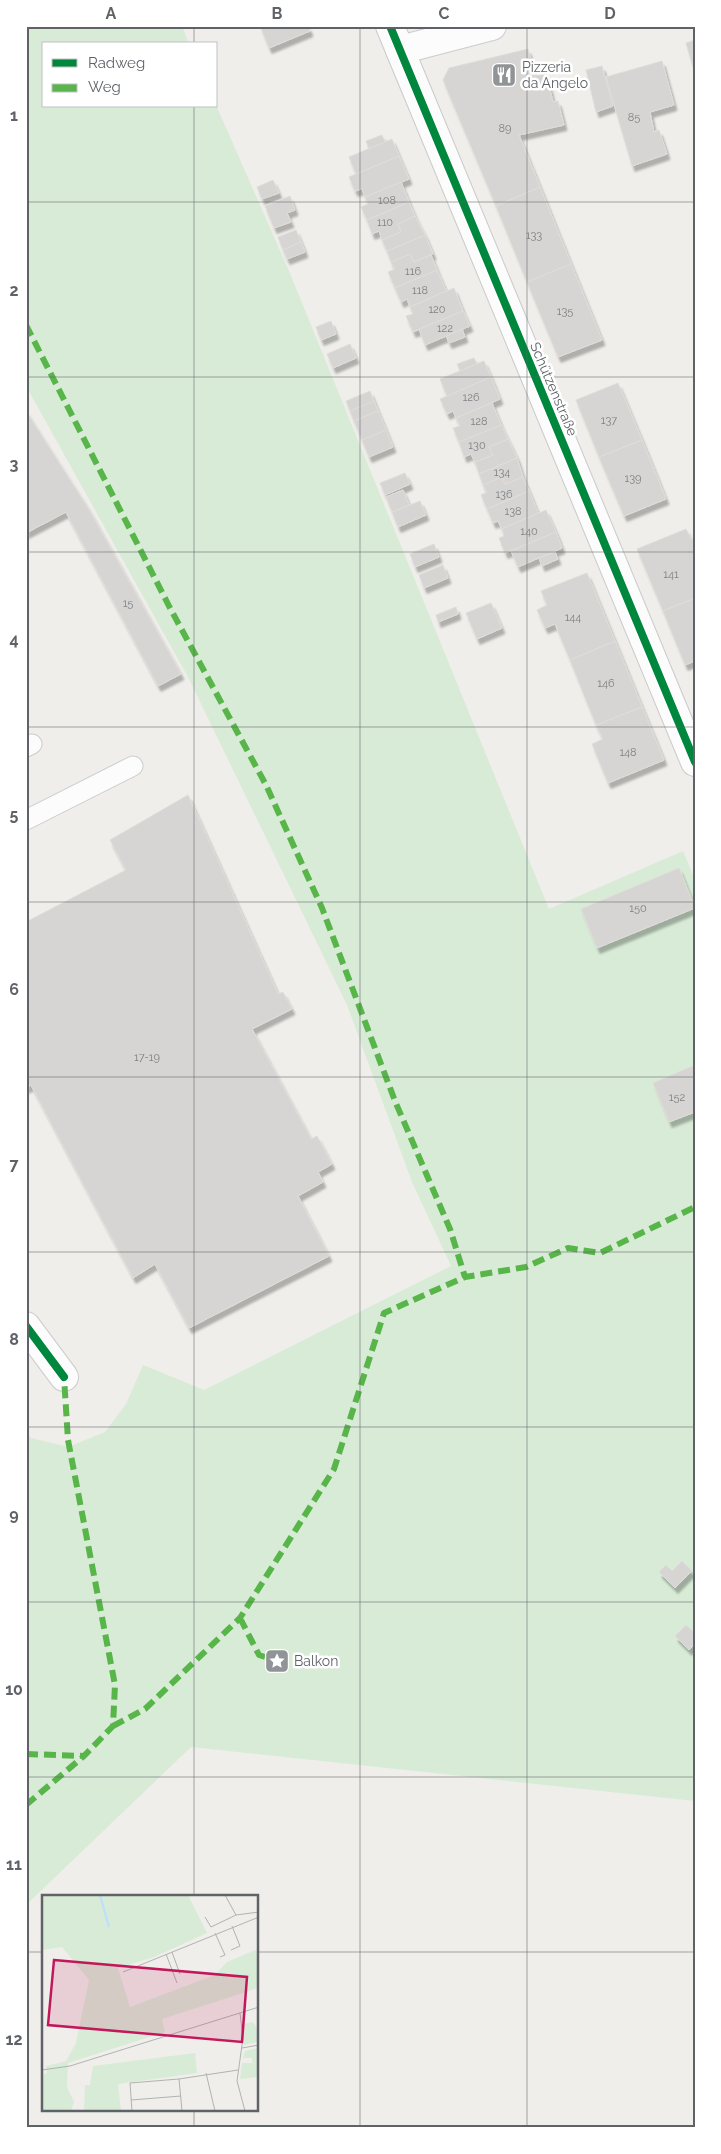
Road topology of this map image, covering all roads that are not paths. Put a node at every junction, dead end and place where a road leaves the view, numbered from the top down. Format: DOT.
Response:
graph roads {
  1 [pos="492,26"];
  2 [pos="395,38"];
  3 [pos="695,762"];
  4 [pos="133,766"];
  5 [pos="26,820"];
  6 [pos="26,1326"];
  7 [pos="64,1377"];
  1 -- 2 [label="street"];
  2 -- 3 [label="street, Schützenstraße"];
  4 -- 5 [label="lane"];
  6 -- 7 [label="street"];
}
